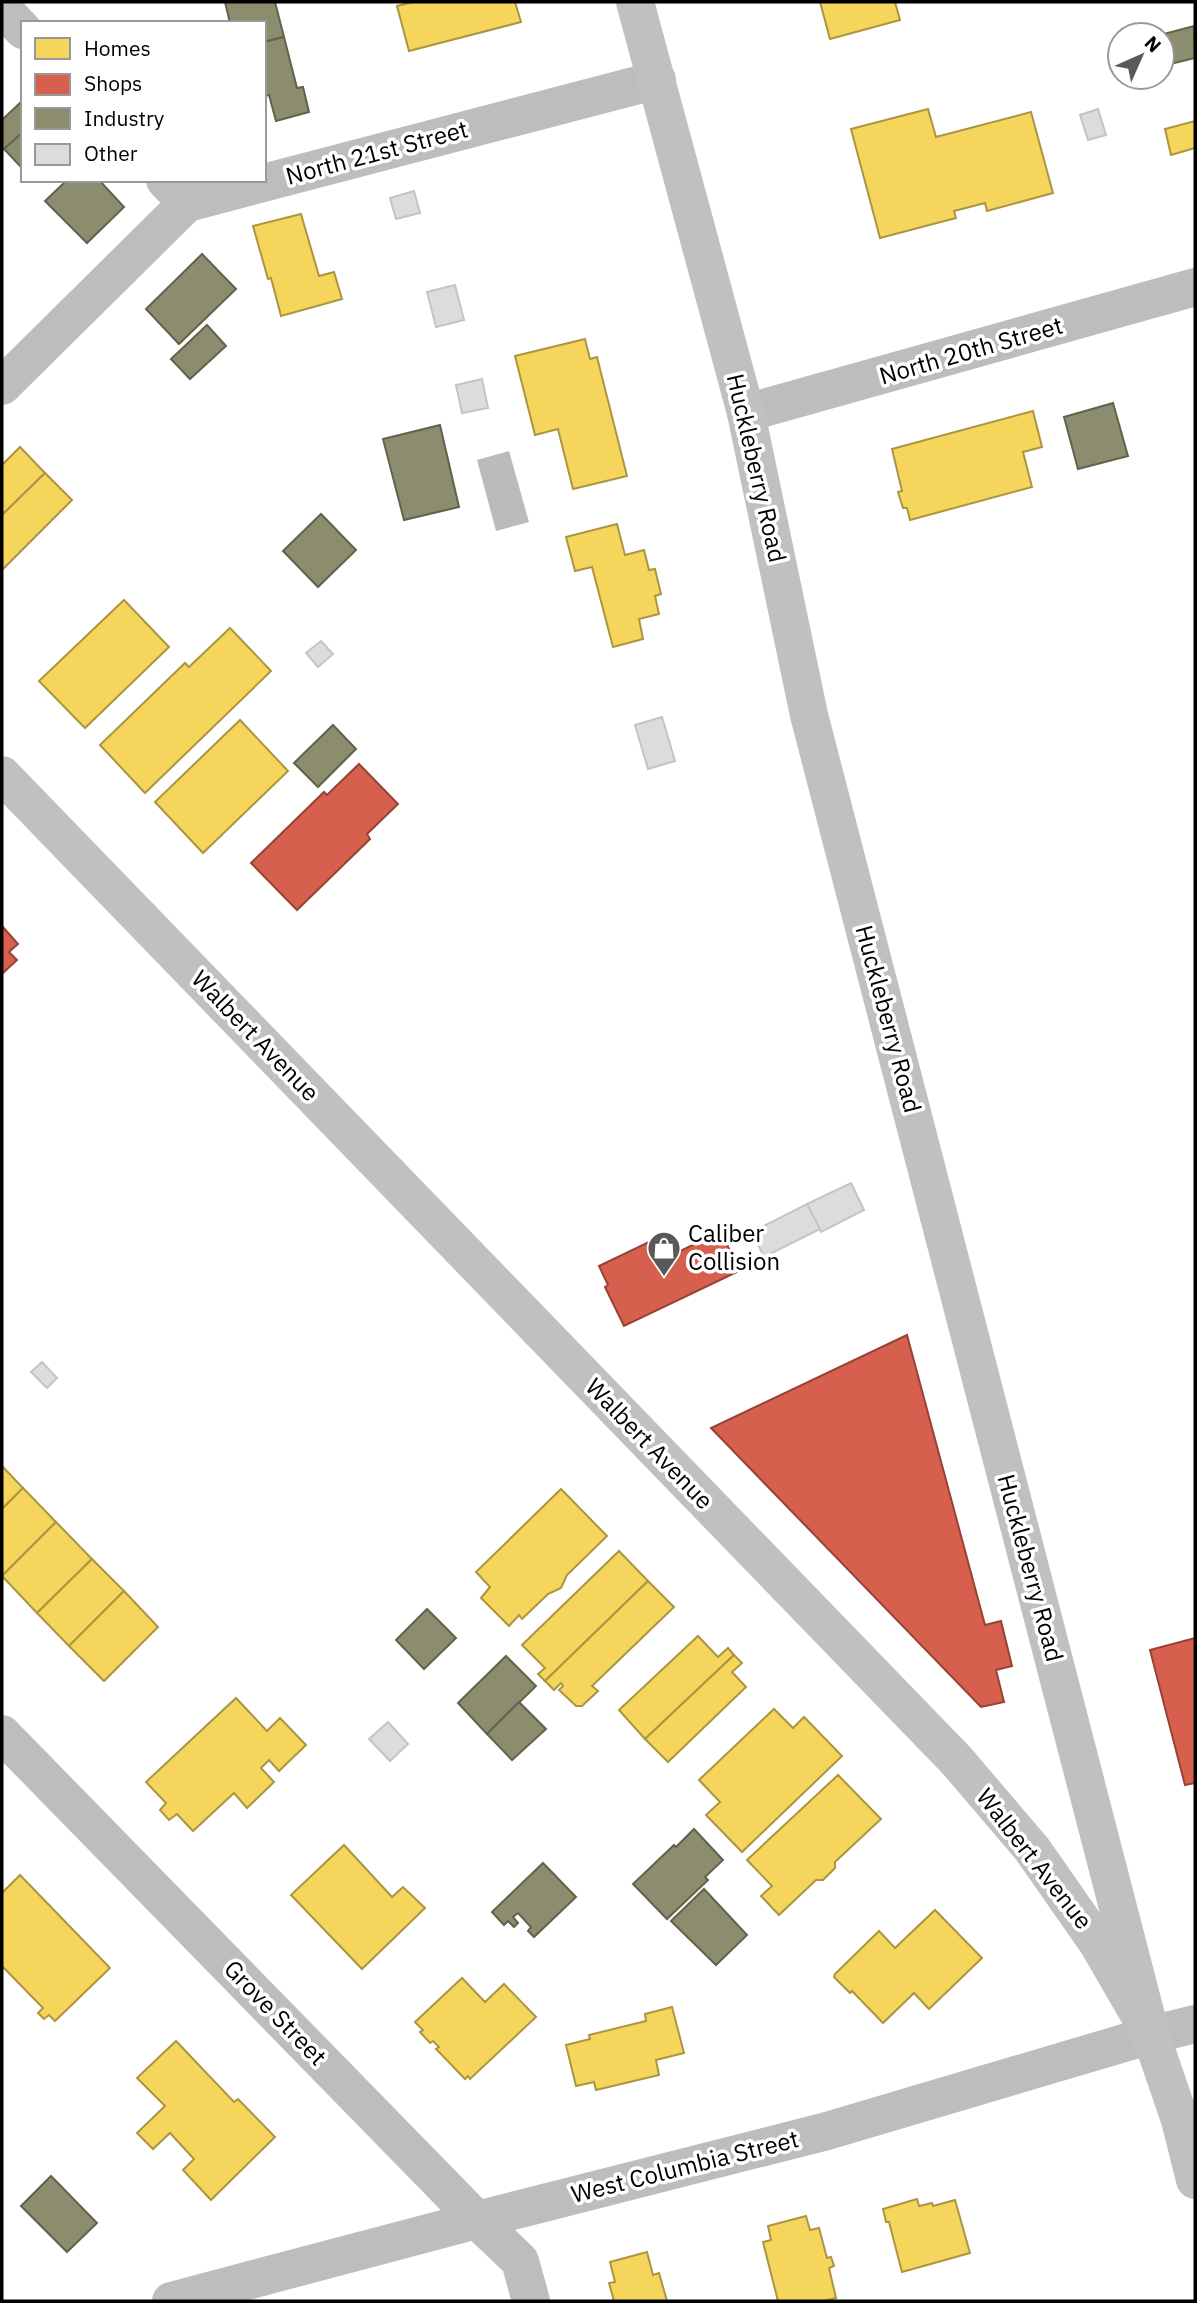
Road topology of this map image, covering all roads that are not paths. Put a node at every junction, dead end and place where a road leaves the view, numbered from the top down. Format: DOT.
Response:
graph roads {
  1 [pos="635,2"];
  2 [pos="2,8"];
  3 [pos="21,28"];
  4 [pos="657,80"];
  5 [pos="266,171"];
  6 [pos="219,182"];
  7 [pos="176,192"];
  8 [pos="1195,287"];
  9 [pos="2,386"];
  10 [pos="746,413"];
  11 [pos="2,775"];
  12 [pos="2,1734"];
  13 [pos="1195,2024"];
  14 [pos="1151,2035"];
  15 [pos="1195,2180"];
  16 [pos="477,2220"];
  17 [pos="172,2301"];
  18 [pos="531,2301"];
  1 -- 4 [label="street, Huckleberry Road"];
  2 -- 3 [label="street"];
  4 -- 5 [label="street, North 21st Street"];
  4 -- 10 [label="street, Huckleberry Road"];
  6 -- 7 [label="street, North 21st Street"];
  7 -- 9 [label="street, North 21st Street"];
  8 -- 10 [label="street, North 20th Street"];
  10 -- 14 [label="street, Huckleberry Road"];
  11 -- 14 [label="street, Walbert Avenue"];
  12 -- 16 [label="street, Grove Street"];
  13 -- 14 [label="street, West Columbia Street"];
  14 -- 15 [label="street, Walbert Avenue"];
  14 -- 16 [label="street, West Columbia Street"];
  16 -- 17 [label="street, West Columbia Street"];
  16 -- 18 [label="street, Grove Street"];
}
